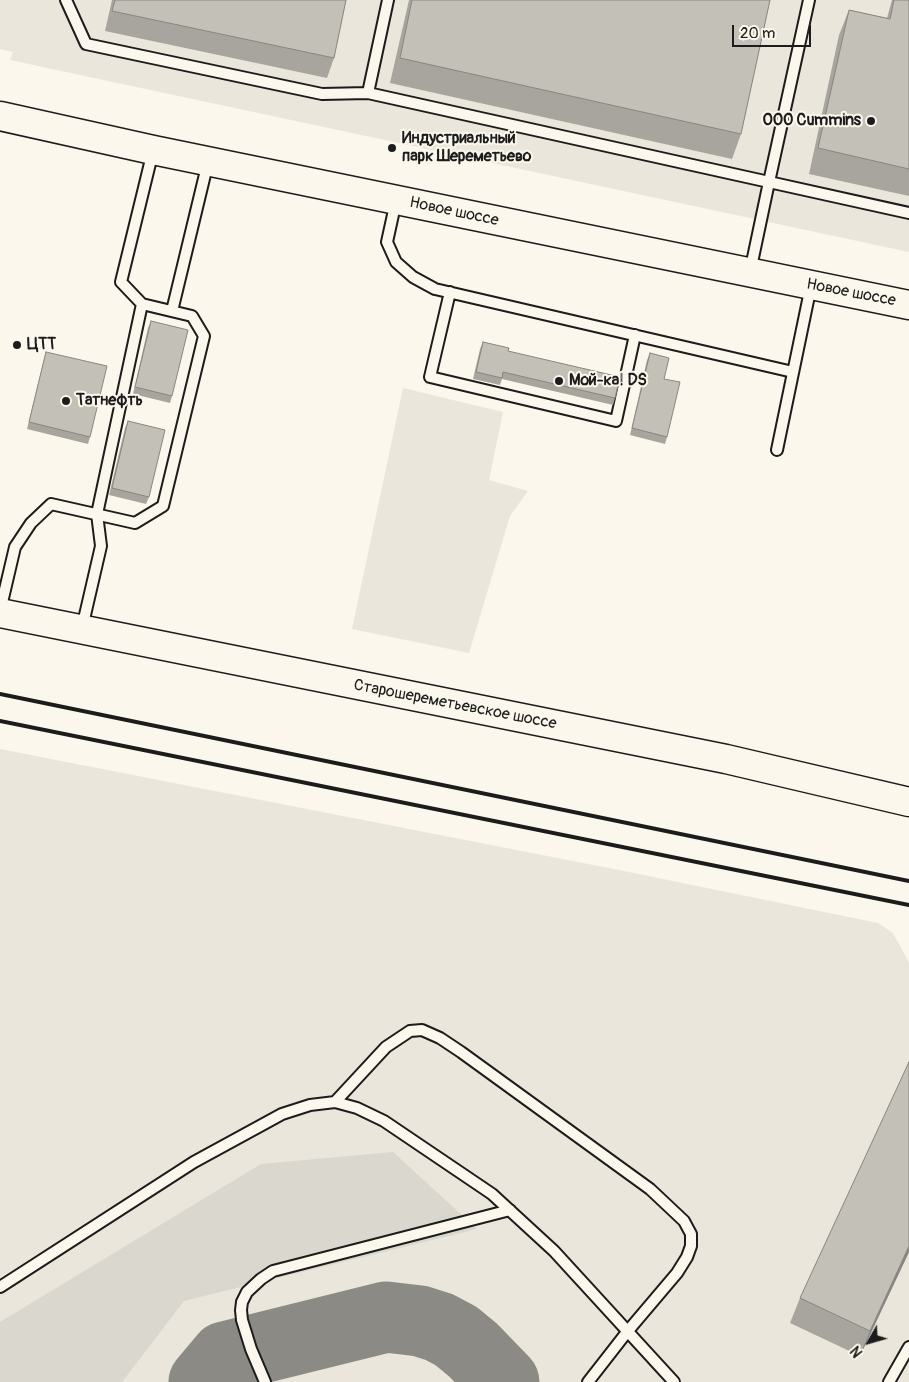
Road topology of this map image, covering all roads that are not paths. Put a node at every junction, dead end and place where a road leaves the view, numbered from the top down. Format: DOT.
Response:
graph roads {
  1 [pos="66,0"];
  2 [pos="388,0"];
  3 [pos="809,0"];
  4 [pos="368,93"];
  5 [pos="0,116"];
  6 [pos="153,150"];
  7 [pos="208,161"];
  8 [pos="769,182"];
  9 [pos="396,200"];
  10 [pos="909,213"];
  11 [pos="750,273"];
  12 [pos="811,285"];
  13 [pos="450,292"];
  14 [pos="142,304"];
  15 [pos="909,305"];
  16 [pos="172,312"];
  17 [pos="635,335"];
  18 [pos="793,372"];
  19 [pos="777,450"];
  20 [pos="97,514"];
  21 [pos="0,612"];
  22 [pos="82,630"];
  23 [pos="909,802"];
  24 [pos="335,1102"];
  25 [pos="510,1210"];
  26 [pos="0,1287"];
  27 [pos="627,1332"];
  28 [pos="909,1347"];
  29 [pos="265,1382"];
  30 [pos="588,1382"];
  31 [pos="674,1382"];
  32 [pos="890,1382"];
  1 -- 4 [label="lane"];
  2 -- 4 [label="lane"];
  3 -- 8 [label="lane"];
  4 -- 8 [label="lane"];
  5 -- 6 [label="main road, Новое шоссе"];
  6 -- 7 [label="main road, Новое шоссе"];
  6 -- 14 [label="lane"];
  7 -- 9 [label="main road, Новое шоссе"];
  7 -- 16 [label="lane"];
  8 -- 10 [label="lane"];
  8 -- 11 [label="lane"];
  9 -- 11 [label="main road, Новое шоссе"];
  9 -- 13 [label="lane"];
  11 -- 12 [label="main road, Новое шоссе"];
  12 -- 15 [label="main road, Новое шоссе"];
  12 -- 18 [label="lane"];
  13 -- 17 [label="lane"];
  13 -- 17 [label="lane"];
  14 -- 16 [label="lane"];
  14 -- 20 [label="lane"];
  16 -- 20 [label="lane"];
  17 -- 18 [label="lane"];
  18 -- 19 [label="lane"];
  20 -- 21 [label="lane"];
  20 -- 22 [label="lane"];
  21 -- 22 [label="main road, Старошереметьевское шоссе"];
  22 -- 23 [label="main road, Старошереметьевское шоссе"];
  24 -- 25 [label="lane"];
  24 -- 26 [label="lane"];
  24 -- 27 [label="lane"];
  25 -- 27 [label="lane"];
  25 -- 29 [label="lane"];
  27 -- 30 [label="lane"];
  27 -- 31 [label="lane"];
  28 -- 32 [label="lane"];
}
